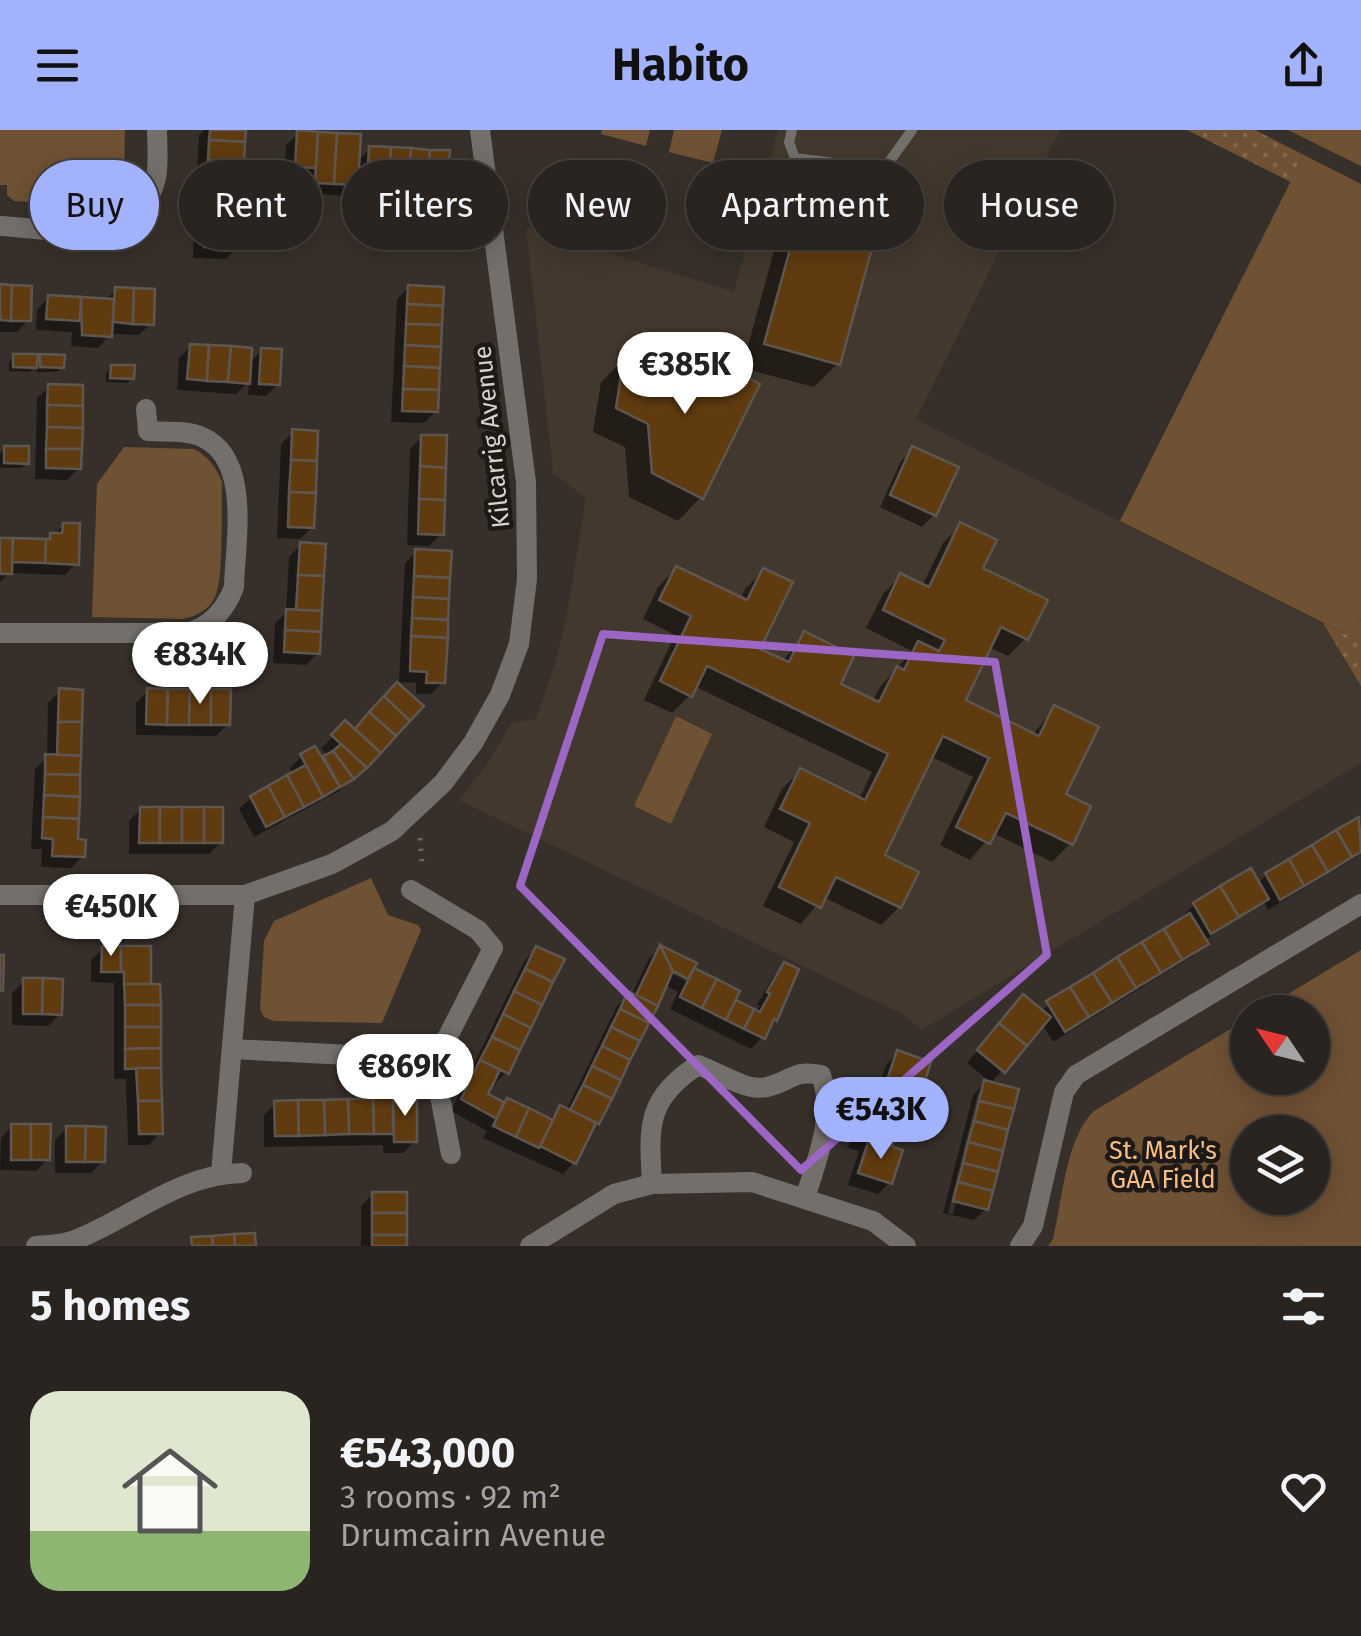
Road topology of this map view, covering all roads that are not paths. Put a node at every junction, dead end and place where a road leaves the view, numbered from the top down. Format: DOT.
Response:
graph roads {
  1 [pos="158,130"];
  2 [pos="480,130"];
  3 [pos="792,130"];
  4 [pos="912,130"];
  5 [pos="0,226"];
  6 [pos="146,409"];
  7 [pos="0,633"];
  8 [pos="411,890"];
  9 [pos="0,895"];
  10 [pos="245,895"];
  11 [pos="1361,904"];
  12 [pos="232,1048"];
  13 [pos="427,1059"];
  14 [pos="451,1154"];
  15 [pos="652,1184"];
  16 [pos="805,1198"];
  17 [pos="36,1246"];
  18 [pos="530,1246"];
  19 [pos="906,1246"];
  20 [pos="1020,1246"];
  1 -- 5 [label="street"];
  2 -- 10 [label="street, Kilcarrig Avenue"];
  3 -- 4 [label="lane"];
  6 -- 7 [label="street"];
  8 -- 13 [label="street"];
  9 -- 10 [label="street, Kilcarrig Avenue"];
  10 -- 12 [label="street"];
  11 -- 20 [label="street"];
  12 -- 13 [label="street"];
  12 -- 17 [label="street"];
  13 -- 14 [label="street"];
  15 -- 16 [label="street"];
  15 -- 16 [label="street"];
  15 -- 18 [label="street"];
  16 -- 19 [label="street"];
}
